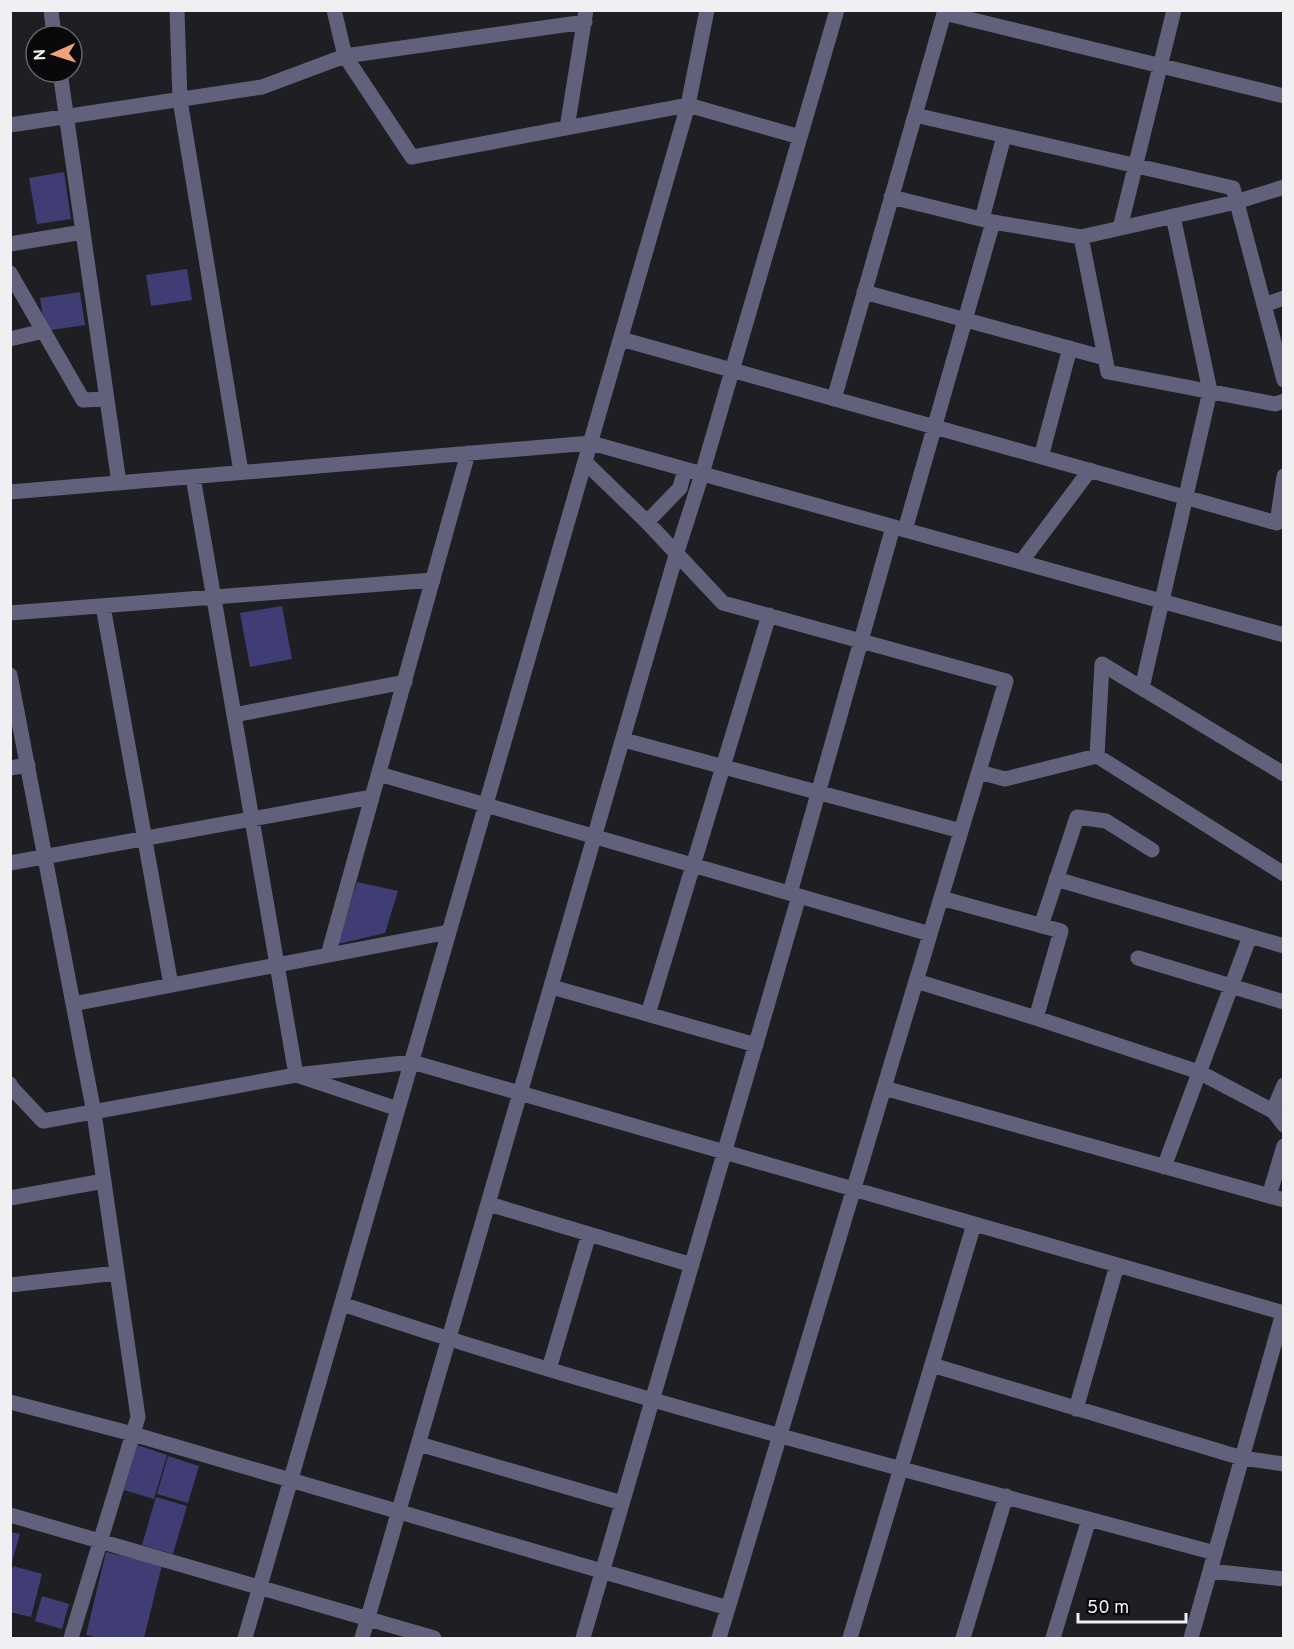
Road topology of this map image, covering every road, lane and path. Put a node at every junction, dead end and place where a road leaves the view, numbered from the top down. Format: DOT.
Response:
graph roads {
  1 [pos="177,10"];
  2 [pos="334,10"];
  3 [pos="706,10"];
  4 [pos="837,10"];
  5 [pos="1174,10"];
  6 [pos="944,12"];
  7 [pos="585,16"];
  8 [pos="345,56"];
  9 [pos="1160,66"];
  10 [pos="62,84"];
  11 [pos="1284,96"];
  12 [pos="180,100"];
  13 [pos="688,105"];
  14 [pos="915,115"];
  15 [pos="66,117"];
  16 [pos="10,125"];
  17 [pos="567,128"];
  18 [pos="1004,136"];
  19 [pos="800,137"];
  20 [pos="1136,165"];
  21 [pos="1284,187"];
  22 [pos="891,197"];
  23 [pos="1236,202"];
  24 [pos="1173,216"];
  25 [pos="988,220"];
  26 [pos="1120,228"];
  27 [pos="83,232"];
  28 [pos="1081,237"];
  29 [pos="10,244"];
  30 [pos="10,273"];
  31 [pos="864,292"];
  32 [pos="1284,298"];
  33 [pos="1264,305"];
  34 [pos="965,320"];
  35 [pos="43,331"];
  36 [pos="10,339"];
  37 [pos="621,339"];
  38 [pos="1070,348"];
  39 [pos="1105,358"];
  40 [pos="732,370"];
  41 [pos="1284,380"];
  42 [pos="1210,391"];
  43 [pos="107,399"];
  44 [pos="834,399"];
  45 [pos="1284,401"];
  46 [pos="935,427"];
  47 [pos="591,443"];
  48 [pos="468,453"];
  49 [pos="1041,457"];
  50 [pos="585,462"];
  51 [pos="685,469"];
  52 [pos="1090,470"];
  53 [pos="240,472"];
  54 [pos="702,474"];
  55 [pos="1284,476"];
  56 [pos="193,477"];
  57 [pos="119,483"];
  58 [pos="10,492"];
  59 [pos="1186,497"];
  60 [pos="1280,521"];
  61 [pos="647,522"];
  62 [pos="899,528"];
  63 [pos="676,555"];
  64 [pos="1021,562"];
  65 [pos="433,580"];
  66 [pos="213,597"];
  67 [pos="1162,601"];
  68 [pos="103,606"];
  69 [pos="10,613"];
  70 [pos="769,615"];
  71 [pos="1284,635"];
  72 [pos="861,641"];
  73 [pos="10,675"];
  74 [pos="405,682"];
  75 [pos="1142,688"];
  76 [pos="234,715"];
  77 [pos="624,740"];
  78 [pos="1097,756"];
  79 [pos="28,765"];
  80 [pos="723,767"];
  81 [pos="10,768"];
  82 [pos="979,772"];
  83 [pos="379,774"];
  84 [pos="1284,774"];
  85 [pos="818,793"];
  86 [pos="372,797"];
  87 [pos="486,805"];
  88 [pos="252,819"];
  89 [pos="961,831"];
  90 [pos="596,837"];
  91 [pos="145,838"];
  92 [pos="1152,850"];
  93 [pos="45,856"];
  94 [pos="10,863"];
  95 [pos="693,865"];
  96 [pos="1284,874"];
  97 [pos="1056,879"];
  98 [pos="795,895"];
  99 [pos="941,898"];
  100 [pos="1041,926"];
  101 [pos="449,932"];
  102 [pos="930,934"];
  103 [pos="1250,936"];
  104 [pos="1284,946"];
  105 [pos="328,955"];
  106 [pos="1138,958"];
  107 [pos="277,964"];
  108 [pos="916,981"];
  109 [pos="171,985"];
  110 [pos="1232,986"];
  111 [pos="552,987"];
  112 [pos="1284,1002"];
  113 [pos="73,1004"];
  114 [pos="648,1014"];
  115 [pos="1036,1018"];
  116 [pos="756,1045"];
  117 [pos="412,1062"];
  118 [pos="1199,1072"];
  119 [pos="296,1075"];
  120 [pos="1284,1085"];
  121 [pos="11,1086"];
  122 [pos="884,1088"];
  123 [pos="521,1093"];
  124 [pos="398,1109"];
  125 [pos="1273,1111"];
  126 [pos="94,1113"];
  127 [pos="1284,1125"];
  128 [pos="1284,1146"];
  129 [pos="724,1152"];
  130 [pos="1164,1167"];
  131 [pos="104,1181"];
  132 [pos="854,1189"];
  133 [pos="10,1198"];
  134 [pos="1276,1198"];
  135 [pos="489,1204"];
  136 [pos="974,1224"];
  137 [pos="589,1234"];
  138 [pos="692,1265"];
  139 [pos="1118,1265"];
  140 [pos="117,1274"];
  141 [pos="10,1285"];
  142 [pos="342,1304"];
  143 [pos="1283,1313"];
  144 [pos="449,1340"];
  145 [pos="932,1365"];
  146 [pos="549,1370"];
  147 [pos="652,1400"];
  148 [pos="10,1402"];
  149 [pos="1076,1409"];
  150 [pos="133,1434"];
  151 [pos="780,1435"];
  152 [pos="418,1443"];
  153 [pos="1242,1458"];
  154 [pos="1284,1464"];
  155 [pos="901,1468"];
  156 [pos="291,1480"];
  157 [pos="1006,1496"];
  158 [pos="622,1503"];
  159 [pos="399,1512"];
  160 [pos="10,1515"];
  161 [pos="1089,1519"];
  162 [pos="101,1542"];
  163 [pos="1215,1553"];
  164 [pos="602,1571"];
  165 [pos="1210,1571"];
  166 [pos="1284,1579"];
  167 [pos="260,1588"];
  168 [pos="728,1608"];
  169 [pos="367,1619"];
  170 [pos="71,1638"];
  171 [pos="245,1638"];
  172 [pos="362,1638"];
  173 [pos="434,1638"];
  174 [pos="583,1638"];
  175 [pos="719,1638"];
  176 [pos="850,1638"];
  177 [pos="963,1638"];
  178 [pos="1053,1638"];
  179 [pos="1191,1638"];
  1 -- 12 [label="street"];
  2 -- 8 [label="street"];
  3 -- 13 [label="street"];
  4 -- 19 [label="street"];
  5 -- 9 [label="street"];
  6 -- 9 [label="street"];
  6 -- 14 [label="street"];
  7 -- 8 [label="street"];
  7 -- 17 [label="street"];
  8 -- 12 [label="street"];
  8 -- 17 [label="street"];
  9 -- 11 [label="street"];
  9 -- 20 [label="street"];
  10 -- 15 [label="street"];
  12 -- 15 [label="street"];
  12 -- 53 [label="street"];
  13 -- 17 [label="street"];
  13 -- 19 [label="street"];
  13 -- 37 [label="street"];
  14 -- 18 [label="street"];
  14 -- 22 [label="street"];
  15 -- 16 [label="street"];
  15 -- 27 [label="street"];
  18 -- 20 [label="street"];
  18 -- 25 [label="street"];
  19 -- 40 [label="street"];
  20 -- 23 [label="street"];
  20 -- 26 [label="street"];
  21 -- 23 [label="street"];
  22 -- 25 [label="street"];
  22 -- 31 [label="street"];
  23 -- 24 [label="street"];
  23 -- 33 [label="street"];
  24 -- 26 [label="street"];
  24 -- 42 [label="street"];
  25 -- 28 [label="street"];
  25 -- 34 [label="street"];
  26 -- 28 [label="street"];
  27 -- 29 [label="street"];
  27 -- 43 [label="street"];
  28 -- 39 [label="street"];
  30 -- 35 [label="street"];
  31 -- 34 [label="street"];
  31 -- 44 [label="street"];
  32 -- 33 [label="street"];
  33 -- 41 [label="street"];
  34 -- 38 [label="street"];
  34 -- 46 [label="street"];
  35 -- 36 [label="street"];
  35 -- 43 [label="street"];
  37 -- 40 [label="street"];
  37 -- 47 [label="street"];
  38 -- 39 [label="street"];
  38 -- 49 [label="street"];
  39 -- 42 [label="street"];
  40 -- 44 [label="street"];
  40 -- 54 [label="street"];
  42 -- 45 [label="street"];
  42 -- 59 [label="street"];
  43 -- 57 [label="street"];
  44 -- 46 [label="street"];
  46 -- 49 [label="street"];
  46 -- 62 [label="street"];
  47 -- 48 [label="street"];
  47 -- 50 [label="street"];
  47 -- 51 [label="street"];
  48 -- 53 [label="street"];
  48 -- 65 [label="street"];
  49 -- 52 [label="street"];
  50 -- 61 [label="street"];
  50 -- 87 [label="street"];
  51 -- 54 [label="street"];
  51 -- 61 [label="street"];
  52 -- 59 [label="street"];
  52 -- 64 [label="street"];
  53 -- 56 [label="street"];
  54 -- 62 [label="street"];
  54 -- 63 [label="street"];
  55 -- 60 [label="street"];
  56 -- 57 [label="street"];
  56 -- 66 [label="street"];
  57 -- 58 [label="street"];
  59 -- 60 [label="street"];
  59 -- 67 [label="street"];
  61 -- 63 [label="street"];
  62 -- 64 [label="street"];
  62 -- 72 [label="street"];
  63 -- 70 [label="street"];
  63 -- 77 [label="street"];
  64 -- 67 [label="street"];
  65 -- 66 [label="street"];
  65 -- 74 [label="street"];
  66 -- 68 [label="street"];
  66 -- 76 [label="street"];
  67 -- 71 [label="street"];
  67 -- 75 [label="street"];
  68 -- 69 [label="street"];
  68 -- 91 [label="street"];
  70 -- 72 [label="street"];
  70 -- 80 [label="street"];
  72 -- 82 [label="street"];
  72 -- 85 [label="street"];
  73 -- 79 [label="street"];
  74 -- 76 [label="street"];
  74 -- 83 [label="street"];
  75 -- 78 [label="street"];
  75 -- 84 [label="street"];
  76 -- 88 [label="street"];
  77 -- 80 [label="street"];
  77 -- 90 [label="street"];
  78 -- 82 [label="street"];
  78 -- 96 [label="street"];
  79 -- 81 [label="street"];
  79 -- 93 [label="street"];
  80 -- 85 [label="street"];
  80 -- 95 [label="street"];
  82 -- 89 [label="street"];
  83 -- 86 [label="street"];
  83 -- 87 [label="street"];
  85 -- 89 [label="street"];
  85 -- 98 [label="street"];
  86 -- 88 [label="street"];
  86 -- 105 [label="street"];
  87 -- 90 [label="street"];
  87 -- 101 [label="street"];
  88 -- 91 [label="street"];
  88 -- 107 [label="street"];
  89 -- 99 [label="street"];
  90 -- 95 [label="street"];
  90 -- 111 [label="street"];
  91 -- 93 [label="street"];
  91 -- 109 [label="street"];
  92 -- 97 [label="street"];
  93 -- 94 [label="street"];
  93 -- 113 [label="street"];
  95 -- 98 [label="street"];
  95 -- 114 [label="street"];
  97 -- 100 [label="street"];
  97 -- 103 [label="street"];
  98 -- 102 [label="street"];
  98 -- 116 [label="street"];
  99 -- 100 [label="street"];
  99 -- 102 [label="street"];
  100 -- 115 [label="street"];
  101 -- 105 [label="street"];
  101 -- 117 [label="street"];
  102 -- 108 [label="street"];
  103 -- 104 [label="street"];
  103 -- 110 [label="street"];
  105 -- 107 [label="street"];
  106 -- 110 [label="street"];
  107 -- 109 [label="street"];
  107 -- 119 [label="street"];
  108 -- 115 [label="street"];
  108 -- 122 [label="street"];
  109 -- 113 [label="street"];
  110 -- 112 [label="street"];
  110 -- 118 [label="street"];
  111 -- 114 [label="street"];
  111 -- 123 [label="street"];
  113 -- 126 [label="street"];
  114 -- 116 [label="street"];
  115 -- 118 [label="street"];
  116 -- 129 [label="street"];
  117 -- 119 [label="street"];
  117 -- 123 [label="street"];
  117 -- 124 [label="street"];
  118 -- 125 [label="street"];
  118 -- 130 [label="street"];
  119 -- 124 [label="street"];
  119 -- 126 [label="street"];
  120 -- 125 [label="street"];
  121 -- 126 [label="street"];
  122 -- 130 [label="street"];
  122 -- 132 [label="street"];
  123 -- 129 [label="street"];
  123 -- 135 [label="street"];
  124 -- 142 [label="street"];
  125 -- 127 [label="street"];
  126 -- 131 [label="street"];
  128 -- 134 [label="street"];
  129 -- 132 [label="street"];
  129 -- 138 [label="street"];
  130 -- 134 [label="street"];
  131 -- 133 [label="street"];
  131 -- 140 [label="street"];
  132 -- 136 [label="street"];
  132 -- 151 [label="street"];
  135 -- 137 [label="street"];
  135 -- 144 [label="street"];
  136 -- 139 [label="street"];
  136 -- 145 [label="street"];
  137 -- 138 [label="street"];
  137 -- 146 [label="street"];
  138 -- 147 [label="street"];
  139 -- 143 [label="street"];
  139 -- 149 [label="street"];
  140 -- 141 [label="street"];
  140 -- 150 [label="street"];
  142 -- 144 [label="street"];
  142 -- 156 [label="street"];
  143 -- 153 [label="street"];
  144 -- 146 [label="street"];
  144 -- 152 [label="street"];
  145 -- 149 [label="street"];
  145 -- 155 [label="street"];
  146 -- 147 [label="street"];
  147 -- 151 [label="street"];
  147 -- 158 [label="street"];
  148 -- 150 [label="street"];
  149 -- 153 [label="street"];
  150 -- 156 [label="street"];
  150 -- 162 [label="street"];
  151 -- 155 [label="street"];
  151 -- 168 [label="street"];
  152 -- 158 [label="street"];
  152 -- 159 [label="street"];
  153 -- 154 [label="street"];
  153 -- 163 [label="street"];
  155 -- 157 [label="street"];
  155 -- 176 [label="street"];
  156 -- 159 [label="street"];
  156 -- 167 [label="street"];
  157 -- 161 [label="street"];
  157 -- 177 [label="street"];
  158 -- 164 [label="street"];
  159 -- 164 [label="street"];
  159 -- 169 [label="street"];
  160 -- 162 [label="street"];
  161 -- 163 [label="street"];
  161 -- 178 [label="street"];
  162 -- 167 [label="street"];
  162 -- 170 [label="street"];
  163 -- 165 [label="street"];
  164 -- 168 [label="street"];
  164 -- 174 [label="street"];
  165 -- 166 [label="street"];
  165 -- 179 [label="street"];
  167 -- 169 [label="street"];
  167 -- 171 [label="street"];
  168 -- 175 [label="street"];
  169 -- 172 [label="street"];
  169 -- 173 [label="street"];
}
